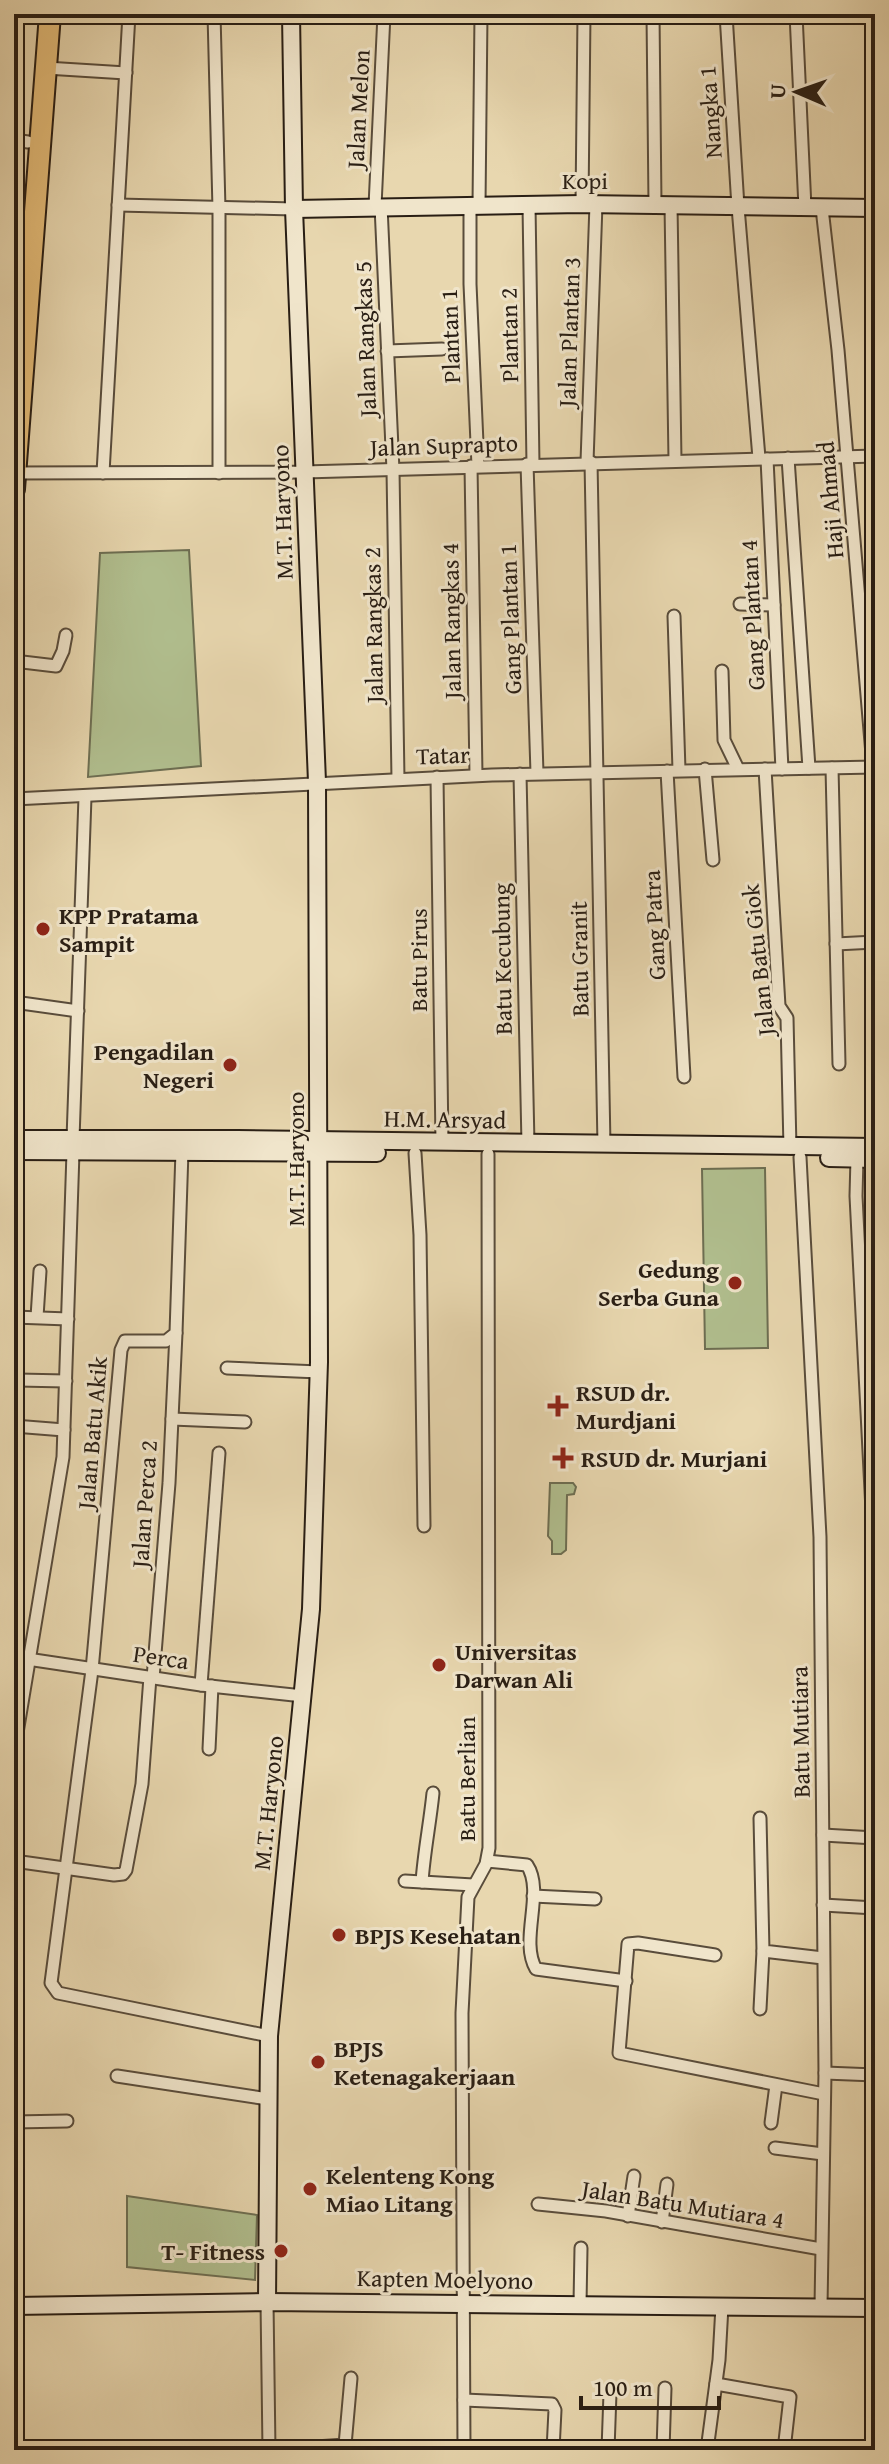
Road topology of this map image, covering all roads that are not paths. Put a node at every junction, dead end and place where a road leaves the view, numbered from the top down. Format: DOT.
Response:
graph roads {
  1 [pos="37,14"];
  2 [pos="50,14"];
  3 [pos="129,14"];
  4 [pos="214,14"];
  5 [pos="291,14"];
  6 [pos="384,14"];
  7 [pos="481,14"];
  8 [pos="584,14"];
  9 [pos="653,14"];
  10 [pos="726,14"];
  11 [pos="796,14"];
  12 [pos="46,68"];
  13 [pos="126,73"];
  14 [pos="21,141"];
  15 [pos="589,204"];
  16 [pos="663,204"];
  17 [pos="118,205"];
  18 [pos="474,205"];
  19 [pos="529,205"];
  20 [pos="378,206"];
  21 [pos="738,207"];
  22 [pos="813,208"];
  23 [pos="875,208"];
  24 [pos="219,209"];
  25 [pos="294,209"];
  26 [pos="17,257"];
  27 [pos="14,325"];
  28 [pos="442,349"];
  29 [pos="387,351"];
  30 [pos="848,456"];
  31 [pos="875,456"];
  32 [pos="763,458"];
  33 [pos="788,458"];
  34 [pos="675,460"];
  35 [pos="589,462"];
  36 [pos="530,464"];
  37 [pos="474,466"];
  38 [pos="393,470"];
  39 [pos="304,472"];
  40 [pos="103,473"];
  41 [pos="219,473"];
  42 [pos="14,478"];
  43 [pos="740,604"];
  44 [pos="774,605"];
  45 [pos="674,616"];
  46 [pos="66,635"];
  47 [pos="14,661"];
  48 [pos="722,671"];
  49 [pos="875,767"];
  50 [pos="809,768"];
  51 [pos="832,768"];
  52 [pos="705,769"];
  53 [pos="738,769"];
  54 [pos="765,769"];
  55 [pos="782,769"];
  56 [pos="673,770"];
  57 [pos="537,773"];
  58 [pos="598,773"];
  59 [pos="520,774"];
  60 [pos="476,775"];
  61 [pos="437,777"];
  62 [pos="398,779"];
  63 [pos="317,782"];
  64 [pos="875,790"];
  65 [pos="85,797"];
  66 [pos="14,799"];
  67 [pos="713,860"];
  68 [pos="875,942"];
  69 [pos="836,944"];
  70 [pos="14,1002"];
  71 [pos="78,1011"];
  72 [pos="839,1064"];
  73 [pos="684,1077"];
  74 [pos="14,1139"];
  75 [pos="442,1143"];
  76 [pos="528,1144"];
  77 [pos="73,1145"];
  78 [pos="159,1145"];
  79 [pos="604,1145"];
  80 [pos="320,1146"];
  81 [pos="875,1147"];
  82 [pos="14,1151"];
  83 [pos="182,1151"];
  84 [pos="795,1152"];
  85 [pos="415,1153"];
  86 [pos="488,1154"];
  87 [pos="857,1158"];
  88 [pos="875,1159"];
  89 [pos="40,1271"];
  90 [pos="14,1317"];
  91 [pos="37,1317"];
  92 [pos="68,1319"];
  93 [pos="176,1333"];
  94 [pos="227,1368"];
  95 [pos="319,1372"];
  96 [pos="18,1380"];
  97 [pos="66,1381"];
  98 [pos="172,1419"];
  99 [pos="245,1422"];
  100 [pos="14,1426"];
  101 [pos="64,1430"];
  102 [pos="219,1453"];
  103 [pos="424,1526"];
  104 [pos="875,1569"];
  105 [pos="14,1657"];
  106 [pos="29,1659"];
  107 [pos="92,1670"];
  108 [pos="152,1678"];
  109 [pos="206,1686"];
  110 [pos="303,1696"];
  111 [pos="209,1749"];
  112 [pos="14,1751"];
  113 [pos="433,1793"];
  114 [pos="760,1818"];
  115 [pos="823,1835"];
  116 [pos="875,1838"];
  117 [pos="14,1861"];
  118 [pos="487,1861"];
  119 [pos="65,1868"];
  120 [pos="405,1881"];
  121 [pos="422,1882"];
  122 [pos="473,1885"];
  123 [pos="533,1896"];
  124 [pos="595,1899"];
  125 [pos="823,1905"];
  126 [pos="875,1908"];
  127 [pos="763,1951"];
  128 [pos="715,1955"];
  129 [pos="823,1958"];
  130 [pos="626,1981"];
  131 [pos="760,2009"];
  132 [pos="269,2036"];
  133 [pos="825,2073"];
  134 [pos="875,2075"];
  135 [pos="117,2076"];
  136 [pos="776,2085"];
  137 [pos="824,2094"];
  138 [pos="268,2099"];
  139 [pos="67,2121"];
  140 [pos="14,2122"];
  141 [pos="771,2123"];
  142 [pos="775,2148"];
  143 [pos="823,2154"];
  144 [pos="634,2176"];
  145 [pos="667,2184"];
  146 [pos="538,2204"];
  147 [pos="628,2216"];
  148 [pos="662,2222"];
  149 [pos="581,2248"];
  150 [pos="821,2249"];
  151 [pos="267,2302"];
  152 [pos="465,2303"];
  153 [pos="580,2304"];
  154 [pos="14,2306"];
  155 [pos="722,2306"];
  156 [pos="821,2306"];
  157 [pos="875,2308"];
  158 [pos="351,2378"];
  159 [pos="716,2384"];
  160 [pos="665,2388"];
  161 [pos="610,2393"];
  162 [pos="464,2400"];
  163 [pos="270,2450"];
  164 [pos="464,2450"];
  165 [pos="553,2450"];
  166 [pos="608,2450"];
  167 [pos="663,2450"];
  168 [pos="707,2450"];
  169 [pos="784,2450"];
  1 -- 14 [label="highway"];
  2 -- 12 [label="highway"];
  3 -- 13 [label="street"];
  4 -- 24 [label="street"];
  5 -- 25 [label="street, M.T. Haryono"];
  6 -- 20 [label="street, Jalan Melon"];
  7 -- 18 [label="street, Plantan 1"];
  8 -- 15 [label="street, Jalan Plantan 3"];
  9 -- 16 [label="street"];
  10 -- 21 [label="street, Nangka 1"];
  11 -- 22 [label="street, Haji Ahmad"];
  12 -- 13 [label="street"];
  12 -- 42 [label="highway"];
  13 -- 17 [label="street"];
  14 -- 26 [label="highway"];
  15 -- 16 [label="street, Kopi"];
  15 -- 19 [label="street, Kopi"];
  15 -- 35 [label="street, Jalan Plantan 3"];
  16 -- 21 [label="street, Kopi"];
  16 -- 34 [label="street"];
  17 -- 24 [label="street"];
  17 -- 40 [label="street"];
  18 -- 19 [label="street, Kopi"];
  18 -- 20 [label="street, Kopi"];
  18 -- 37 [label="street, Plantan 1"];
  19 -- 36 [label="street, Plantan 2"];
  20 -- 25 [label="street, Kopi"];
  20 -- 29 [label="street, Jalan Rangkas 5"];
  21 -- 22 [label="street, Kopi"];
  21 -- 32 [label="street, Nangka 1"];
  22 -- 23 [label="street, Kopi"];
  22 -- 30 [label="street, Haji Ahmad"];
  24 -- 25 [label="street"];
  24 -- 41 [label="street"];
  25 -- 39 [label="street, M.T. Haryono"];
  26 -- 27 [label="highway"];
  28 -- 29 [label="street"];
  29 -- 38 [label="street, Jalan Rangkas 5"];
  30 -- 31 [label="street, Jalan Suprapto"];
  30 -- 33 [label="street, Jalan Suprapto"];
  30 -- 49 [label="street, Haji Ahmad"];
  32 -- 33 [label="street, Jalan Suprapto"];
  32 -- 34 [label="street, Jalan Suprapto"];
  32 -- 44 [label="street, Gang Plantan 4"];
  33 -- 50 [label="street"];
  34 -- 35 [label="street, Jalan Suprapto"];
  35 -- 36 [label="street, Jalan Suprapto"];
  35 -- 58 [label="street, Jalan Plantan 3"];
  36 -- 37 [label="street, Jalan Suprapto"];
  36 -- 57 [label="street, Gang Plantan 1"];
  37 -- 38 [label="street, Jalan Suprapto"];
  37 -- 60 [label="street, Jalan Rangkas 4"];
  38 -- 39 [label="street, Jalan Suprapto"];
  38 -- 62 [label="street, Jalan Rangkas 2"];
  39 -- 41 [label="street, Jalan Suprapto"];
  39 -- 63 [label="street, M.T. Haryono"];
  40 -- 41 [label="street, Jalan Suprapto"];
  40 -- 42 [label="street, Jalan Suprapto"];
  43 -- 44 [label="street"];
  44 -- 55 [label="street, Gang Plantan 4"];
  45 -- 56 [label="street, Gang Patra"];
  46 -- 47 [label="street"];
  48 -- 53 [label="street"];
  49 -- 51 [label="street, Tatar"];
  49 -- 64 [label="street, Haji Ahmad"];
  50 -- 51 [label="street, Tatar"];
  50 -- 55 [label="street, Tatar"];
  51 -- 69 [label="street"];
  52 -- 53 [label="street, Tatar"];
  52 -- 56 [label="street, Tatar"];
  52 -- 67 [label="street"];
  53 -- 54 [label="street, Tatar"];
  54 -- 55 [label="street, Tatar"];
  54 -- 84 [label="street, Jalan Batu Giok"];
  56 -- 58 [label="street, Tatar"];
  56 -- 73 [label="street, Gang Patra"];
  57 -- 58 [label="street, Tatar"];
  57 -- 59 [label="street, Tatar"];
  58 -- 79 [label="street, Batu Granit"];
  59 -- 60 [label="street, Tatar"];
  59 -- 76 [label="street, Batu Kecubung"];
  60 -- 61 [label="street, Tatar"];
  61 -- 62 [label="street, Tatar"];
  61 -- 75 [label="street, Batu Pirus"];
  62 -- 63 [label="street, Tatar"];
  63 -- 65 [label="street, Tatar"];
  63 -- 80 [label="street, M.T. Haryono"];
  65 -- 66 [label="street, Tatar"];
  65 -- 71 [label="street"];
  68 -- 69 [label="street"];
  69 -- 72 [label="street"];
  70 -- 71 [label="street"];
  71 -- 77 [label="street"];
  74 -- 77 [label="street, H.M. Arsyad"];
  75 -- 76 [label="street, H.M. Arsyad"];
  75 -- 80 [label="street, H.M. Arsyad"];
  76 -- 79 [label="street, H.M. Arsyad"];
  77 -- 78 [label="street, H.M. Arsyad"];
  77 -- 82 [label="street, H.M. Arsyad"];
  77 -- 92 [label="street"];
  78 -- 80 [label="street, H.M. Arsyad"];
  78 -- 83 [label="street, H.M. Arsyad"];
  79 -- 84 [label="street, H.M. Arsyad"];
  80 -- 83 [label="street, H.M. Arsyad"];
  80 -- 85 [label="street, H.M. Arsyad"];
  80 -- 95 [label="street, M.T. Haryono"];
  81 -- 84 [label="street, H.M. Arsyad"];
  83 -- 93 [label="street"];
  84 -- 86 [label="street, H.M. Arsyad"];
  84 -- 87 [label="street, H.M. Arsyad"];
  84 -- 115 [label="street, Batu Mutiara"];
  85 -- 86 [label="street, H.M. Arsyad"];
  85 -- 103 [label="street"];
  86 -- 118 [label="street, Batu Berlian"];
  87 -- 88 [label="street, H.M. Arsyad"];
  87 -- 104 [label="street"];
  89 -- 91 [label="street"];
  90 -- 91 [label="street"];
  91 -- 92 [label="street"];
  92 -- 97 [label="street"];
  93 -- 98 [label="street, Jalan Perca 2"];
  93 -- 107 [label="street, Jalan Batu Akik"];
  94 -- 95 [label="street"];
  95 -- 110 [label="street, M.T. Haryono"];
  96 -- 97 [label="street"];
  97 -- 101 [label="street"];
  98 -- 99 [label="street"];
  98 -- 108 [label="street, Jalan Perca 2"];
  100 -- 101 [label="street"];
  101 -- 106 [label="street"];
  102 -- 109 [label="street"];
  105 -- 106 [label="street, Perca"];
  106 -- 107 [label="street, Perca"];
  106 -- 112 [label="street"];
  107 -- 108 [label="street, Perca"];
  107 -- 119 [label="street"];
  108 -- 109 [label="street, Perca"];
  108 -- 119 [label="street, Jalan Perca 2"];
  109 -- 110 [label="street, Perca"];
  109 -- 111 [label="street"];
  110 -- 132 [label="street, M.T. Haryono"];
  113 -- 121 [label="street"];
  114 -- 127 [label="street"];
  115 -- 116 [label="street"];
  115 -- 125 [label="street, Batu Mutiara"];
  117 -- 119 [label="street"];
  118 -- 122 [label="street, Batu Berlian"];
  118 -- 123 [label="street"];
  119 -- 132 [label="street"];
  120 -- 121 [label="street"];
  121 -- 122 [label="street"];
  122 -- 152 [label="street, Batu Berlian"];
  123 -- 124 [label="street"];
  123 -- 130 [label="street"];
  125 -- 126 [label="street"];
  125 -- 129 [label="street, Batu Mutiara"];
  127 -- 129 [label="street"];
  127 -- 131 [label="street"];
  128 -- 130 [label="street"];
  129 -- 133 [label="street, Batu Mutiara"];
  130 -- 136 [label="street"];
  132 -- 138 [label="street, M.T. Haryono"];
  133 -- 134 [label="street"];
  133 -- 137 [label="street, Batu Mutiara"];
  135 -- 138 [label="street"];
  136 -- 137 [label="street"];
  136 -- 141 [label="street"];
  137 -- 143 [label="street, Batu Mutiara"];
  138 -- 151 [label="street, M.T. Haryono"];
  139 -- 140 [label="street"];
  142 -- 143 [label="street"];
  143 -- 150 [label="street, Batu Mutiara"];
  144 -- 147 [label="street"];
  145 -- 148 [label="street"];
  146 -- 147 [label="street, Jalan Batu Mutiara 4"];
  147 -- 148 [label="street, Jalan Batu Mutiara 4"];
  148 -- 150 [label="street, Jalan Batu Mutiara 4"];
  149 -- 153 [label="street"];
  150 -- 156 [label="street, Batu Mutiara"];
  151 -- 152 [label="street, Kapten Moelyono"];
  151 -- 154 [label="street, Kapten Moelyono"];
  151 -- 163 [label="street"];
  152 -- 153 [label="street, Kapten Moelyono"];
  152 -- 162 [label="street, Batu Berlian"];
  153 -- 155 [label="street, Kapten Moelyono"];
  155 -- 156 [label="street, Kapten Moelyono"];
  155 -- 159 [label="street"];
  156 -- 157 [label="street, Kapten Moelyono"];
  158 -- 163 [label="street"];
  159 -- 168 [label="street"];
  159 -- 169 [label="street"];
  160 -- 167 [label="street"];
  161 -- 166 [label="street"];
  162 -- 164 [label="street, Batu Berlian"];
  162 -- 165 [label="street"];
}
